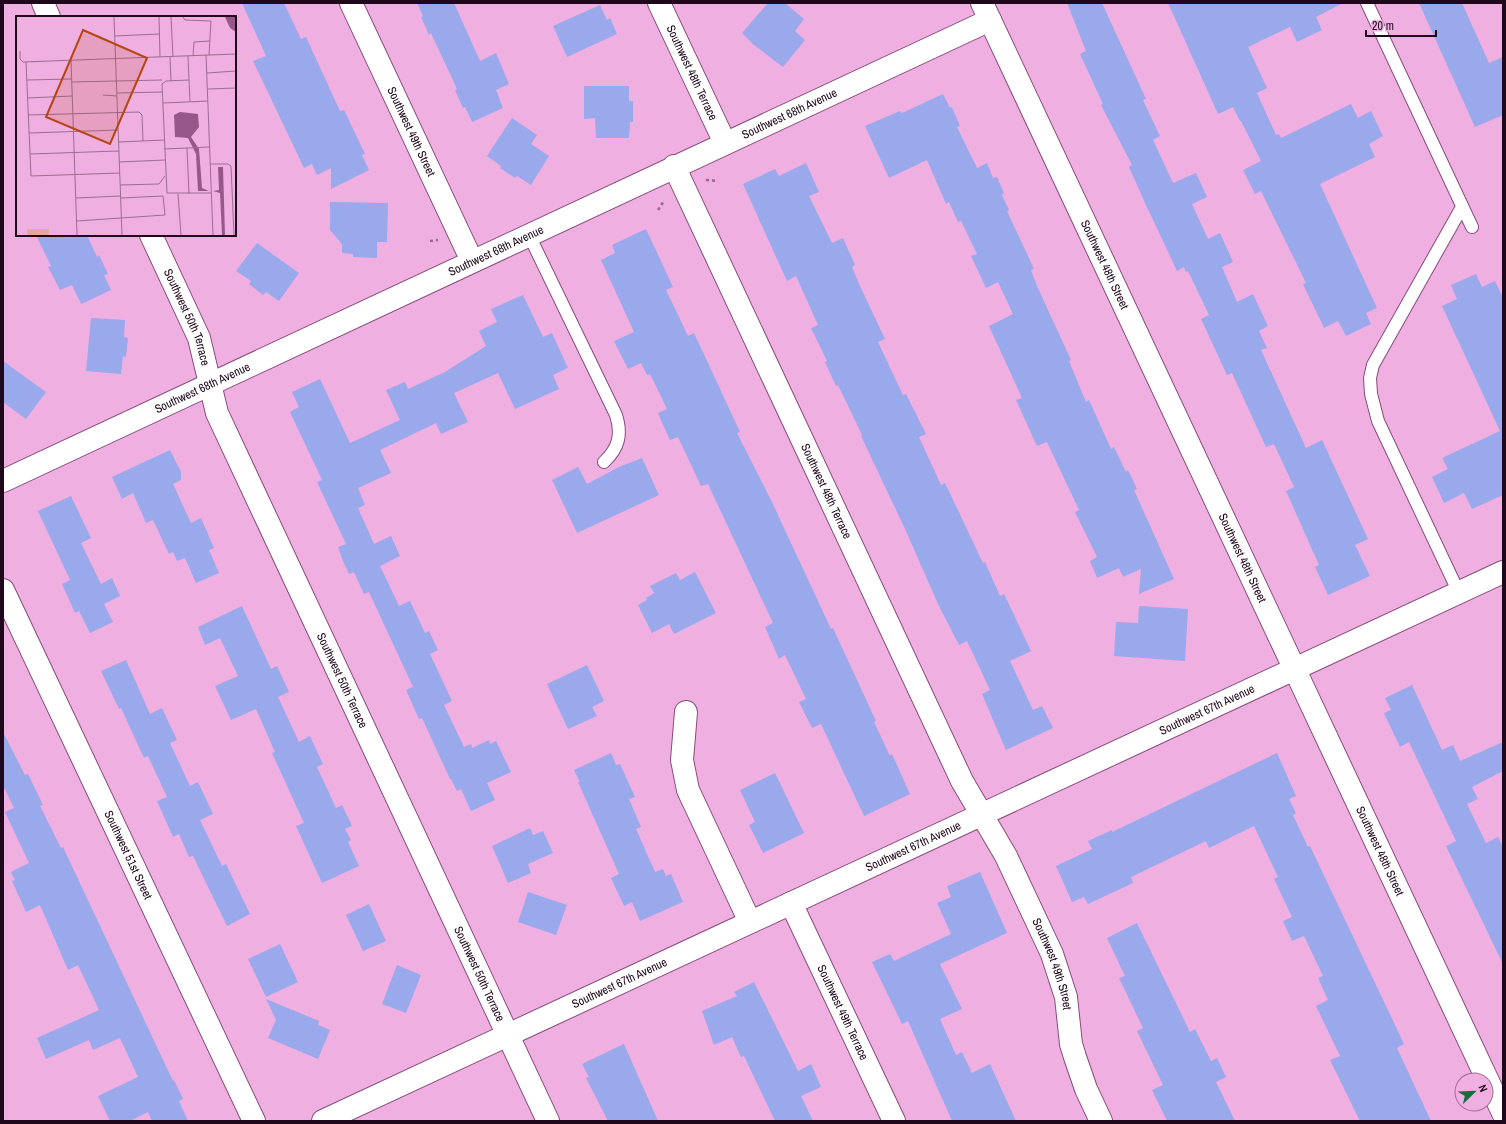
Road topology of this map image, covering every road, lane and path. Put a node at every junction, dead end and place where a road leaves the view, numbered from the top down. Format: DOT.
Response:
graph roads {
  1 [pos="43,3"];
  2 [pos="351,3"];
  3 [pos="659,3"];
  4 [pos="1367,3"];
  5 [pos="986,11"];
  6 [pos="49,16"];
  7 [pos="724,143"];
  8 [pos="674,166"];
  9 [pos="703,180"];
  10 [pos="717,181"];
  11 [pos="665,200"];
  12 [pos="1462,207"];
  13 [pos="658,210"];
  14 [pos="1472,227"];
  15 [pos="529,235"];
  16 [pos="151,236"];
  17 [pos="472,261"];
  18 [pos="211,385"];
  19 [pos="604,462"];
  20 [pos="3,482"];
  21 [pos="1503,572"];
  22 [pos="3,590"];
  23 [pos="1459,593"];
  24 [pos="1295,670"];
  25 [pos="686,712"];
  26 [pos="982,815"];
  27 [pos="792,903"];
  28 [pos="750,922"];
  29 [pos="507,1035"];
  30 [pos="1503,1113"];
  31 [pos="254,1121"];
  32 [pos="323,1121"];
  33 [pos="548,1121"];
  34 [pos="894,1121"];
  35 [pos="1102,1121"];
  1 -- 6 [label="street"];
  2 -- 17 [label="street, Southwest 49th Street"];
  3 -- 7 [label="street, Southwest 48th Terrace"];
  4 -- 12 [label="lane"];
  5 -- 7 [label="street, Southwest 68th Avenue"];
  5 -- 24 [label="street, Southwest 48th Street"];
  7 -- 8 [label="street, Southwest 68th Avenue"];
  8 -- 15 [label="street, Southwest 68th Avenue"];
  8 -- 26 [label="street, Southwest 48th Terrace"];
  9 -- 10 [label="path"];
  11 -- 13 [label="path"];
  12 -- 14 [label="lane"];
  12 -- 23 [label="lane"];
  15 -- 17 [label="street, Southwest 68th Avenue"];
  15 -- 19 [label="lane"];
  16 -- 18 [label="street, Southwest 50th Terrace"];
  17 -- 18 [label="street, Southwest 68th Avenue"];
  18 -- 20 [label="street, Southwest 68th Avenue"];
  18 -- 29 [label="street, Southwest 50th Terrace"];
  21 -- 23 [label="street, Southwest 67th Avenue"];
  22 -- 31 [label="street, Southwest 51st Street"];
  23 -- 24 [label="street, Southwest 67th Avenue"];
  24 -- 26 [label="street, Southwest 67th Avenue"];
  24 -- 30 [label="street, Southwest 48th Street"];
  25 -- 28 [label="street"];
  26 -- 27 [label="street, Southwest 67th Avenue"];
  26 -- 35 [label="street, Southwest 49th Street"];
  27 -- 28 [label="street, Southwest 67th Avenue"];
  27 -- 34 [label="street, Southwest 49th Terrace"];
  28 -- 29 [label="street, Southwest 67th Avenue"];
  29 -- 32 [label="street, Southwest 67th Avenue"];
  29 -- 33 [label="street, Southwest 50th Terrace"];
}
